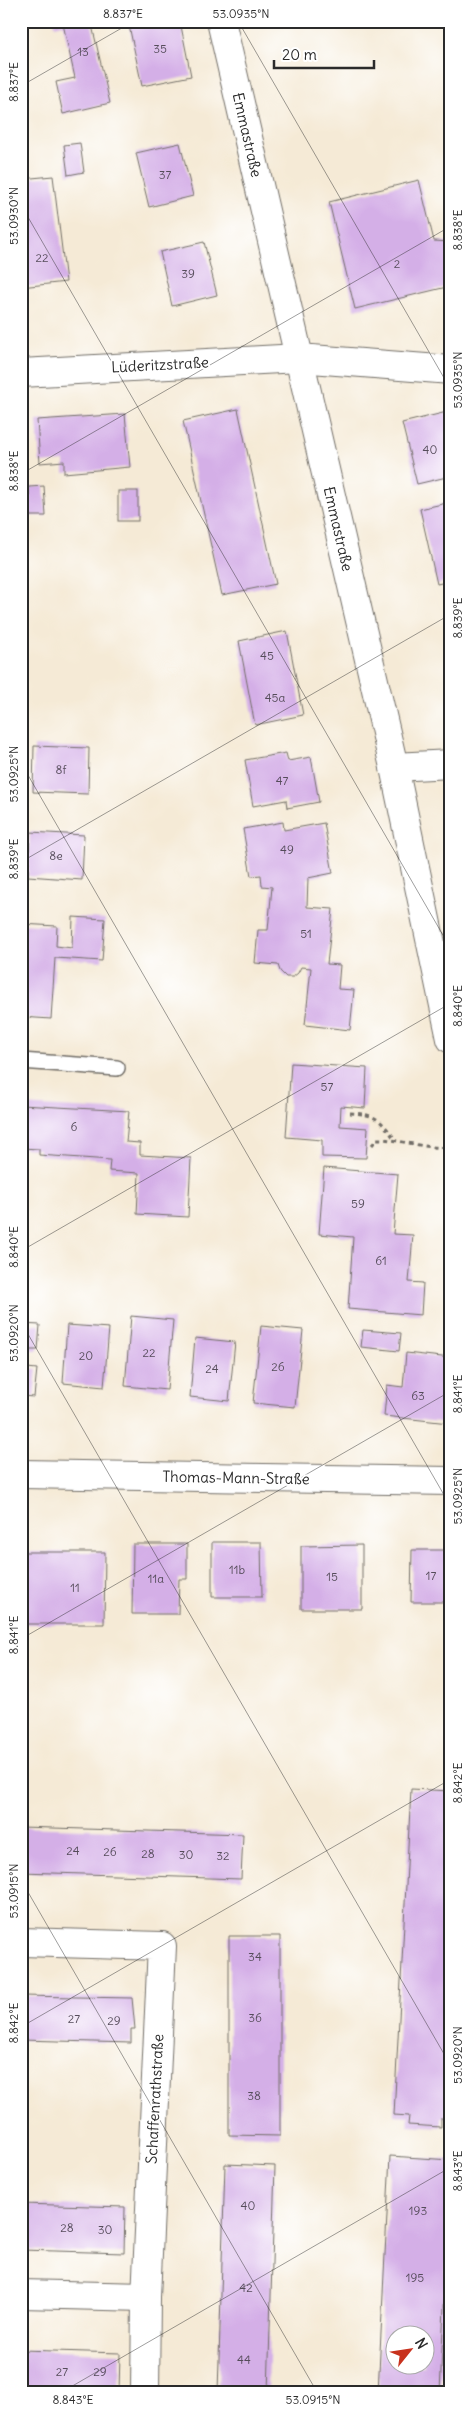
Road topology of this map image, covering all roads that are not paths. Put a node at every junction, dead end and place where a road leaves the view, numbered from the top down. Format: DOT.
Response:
graph roads {
  1 [pos="220,21"];
  2 [pos="299,358"];
  3 [pos="451,370"];
  4 [pos="21,373"];
  5 [pos="451,764"];
  6 [pos="394,767"];
  7 [pos="451,1038"];
  8 [pos="21,1061"];
  9 [pos="117,1068"];
  10 [pos="21,1474"];
  11 [pos="451,1481"];
  12 [pos="21,1942"];
  13 [pos="21,2294"];
  14 [pos="146,2297"];
  15 [pos="145,2392"];
  1 -- 2 [label="street, Emmastraße"];
  2 -- 3 [label="street, Lüderitzstraße"];
  2 -- 4 [label="street, Lüderitzstraße"];
  2 -- 6 [label="street, Emmastraße"];
  5 -- 6 [label="street"];
  6 -- 7 [label="street, Emmastraße"];
  8 -- 9 [label="lane"];
  10 -- 11 [label="street, Thomas-Mann-Straße"];
  12 -- 14 [label="street, Schaffenrathstraße"];
  13 -- 14 [label="street"];
  14 -- 15 [label="street, Schaffenrathstraße"];
}
